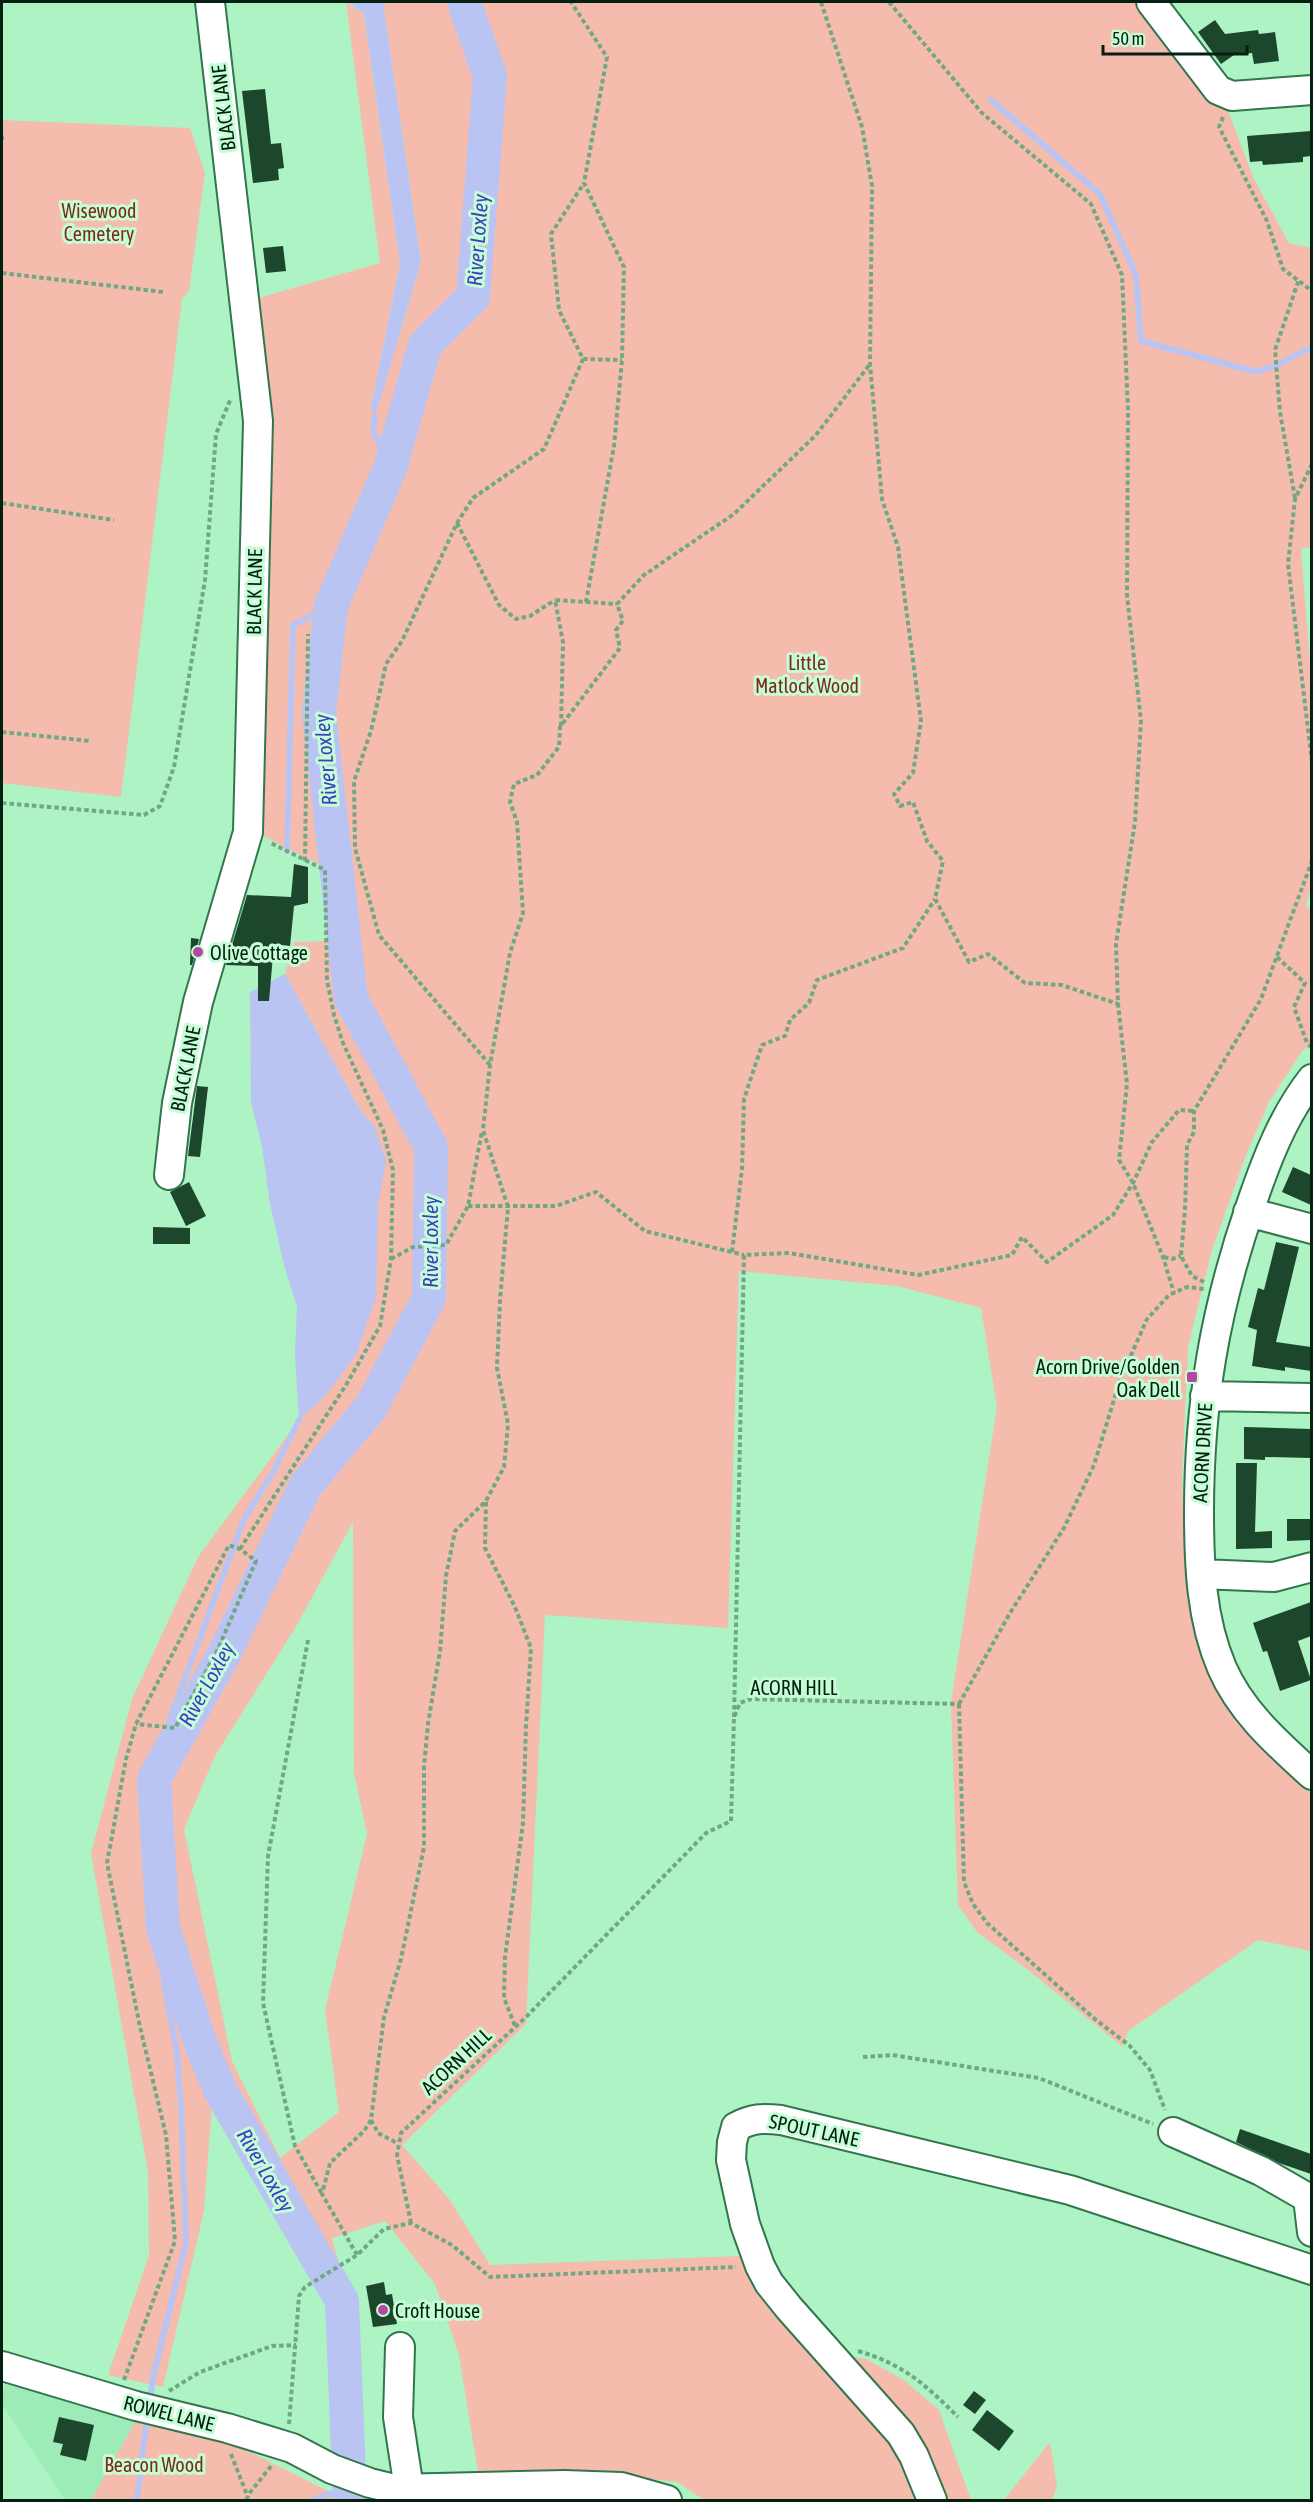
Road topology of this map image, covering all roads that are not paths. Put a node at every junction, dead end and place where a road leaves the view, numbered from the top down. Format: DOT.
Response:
graph roads {
  1 [pos="210,2"];
  2 [pos="1151,2"];
  3 [pos="1311,90"];
  4 [pos="1311,1079"];
  5 [pos="169,1175"];
  6 [pos="1248,1212"];
  7 [pos="1311,1229"];
  8 [pos="1205,1396"];
  9 [pos="1311,1398"];
  10 [pos="1311,1567"];
  11 [pos="1201,1574"];
  12 [pos="1311,1775"];
  13 [pos="1173,2132"];
  14 [pos="1311,2232"];
  15 [pos="1311,2270"];
  16 [pos="400,2347"];
  17 [pos="2,2366"];
  18 [pos="409,2489"];
  19 [pos="667,2500"];
  20 [pos="932,2500"];
  1 -- 5 [label="street, BLACK LANE"];
  2 -- 3 [label="street"];
  4 -- 6 [label="street, ACORN DRIVE"];
  6 -- 7 [label="street"];
  6 -- 8 [label="street, ACORN DRIVE"];
  8 -- 9 [label="street"];
  8 -- 11 [label="street, ACORN DRIVE"];
  10 -- 11 [label="street"];
  11 -- 12 [label="street, ACORN DRIVE"];
  13 -- 14 [label="street"];
  15 -- 20 [label="street, SPOUT LANE"];
  16 -- 18 [label="street"];
  17 -- 18 [label="street, ROWEL LANE"];
  18 -- 19 [label="street"];
}
